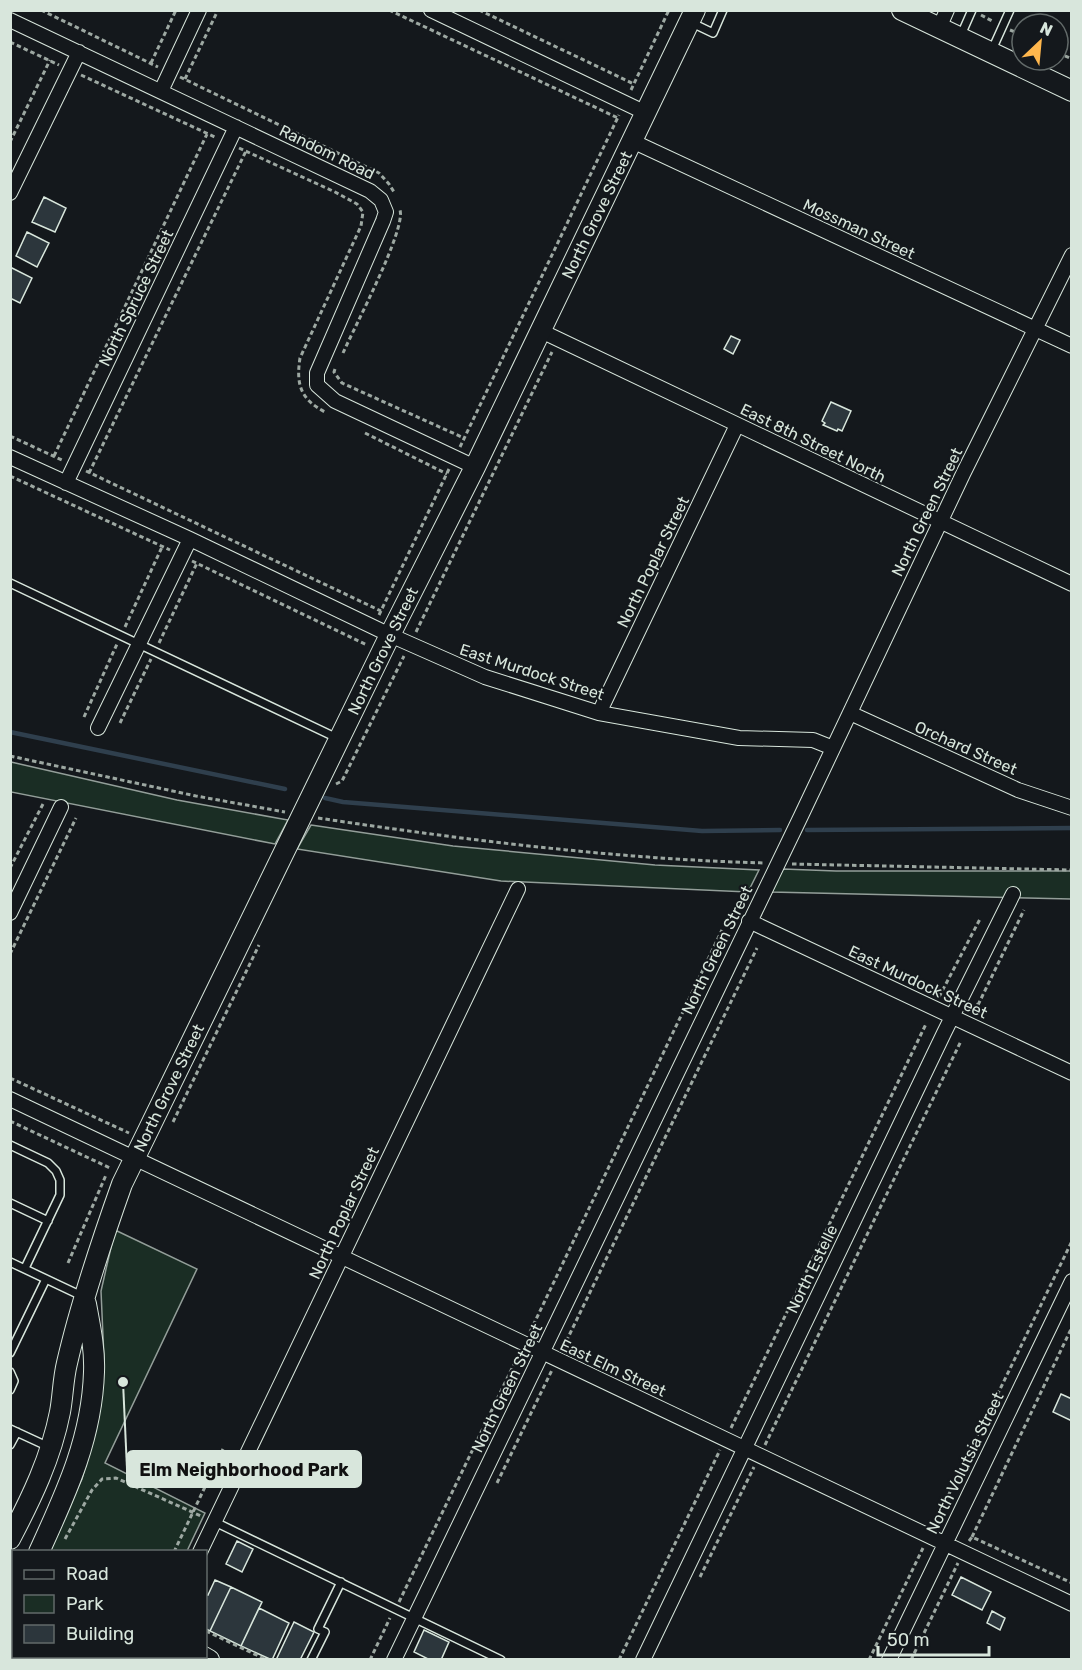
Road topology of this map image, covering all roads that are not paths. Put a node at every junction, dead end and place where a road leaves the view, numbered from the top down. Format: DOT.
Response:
graph roads {
  1 [pos="200,10"];
  2 [pos="431,10"];
  3 [pos="723,10"];
  4 [pos="902,10"];
  5 [pos="972,10"];
  6 [pos="1010,10"];
  7 [pos="692,16"];
  8 [pos="943,19"];
  9 [pos="10,20"];
  10 [pos="960,38"];
  11 [pos="78,52"];
  12 [pos="991,52"];
  13 [pos="161,91"];
  14 [pos="1071,91"];
  15 [pos="646,113"];
  16 [pos="236,127"];
  17 [pos="632,141"];
  18 [pos="10,193"];
  19 [pos="1071,255"];
  20 [pos="1035,329"];
  21 [pos="541,332"];
  22 [pos="1071,346"];
  23 [pos="737,425"];
  24 [pos="10,457"];
  25 [pos="476,467"];
  26 [pos="66,483"];
  27 [pos="940,522"];
  28 [pos="190,539"];
  29 [pos="10,584"];
  30 [pos="1071,584"];
  31 [pos="390,635"];
  32 [pos="139,644"];
  33 [pos="599,713"];
  34 [pos="850,713"];
  35 [pos="98,728"];
  36 [pos="339,739"];
  37 [pos="833,748"];
  38 [pos="61,807"];
  39 [pos="1071,808"];
  40 [pos="518,889"];
  41 [pos="1013,894"];
  42 [pos="10,914"];
  43 [pos="749,921"];
  44 [pos="952,1017"];
  45 [pos="1071,1073"];
  46 [pos="10,1099"];
  47 [pos="10,1145"];
  48 [pos="135,1158"];
  49 [pos="10,1203"];
  50 [pos="48,1221"];
  51 [pos="341,1257"];
  52 [pos="10,1262"];
  53 [pos="25,1269"];
  54 [pos="46,1279"];
  55 [pos="1071,1281"];
  56 [pos="85,1298"];
  57 [pos="542,1352"];
  58 [pos="10,1353"];
  59 [pos="10,1372"];
  60 [pos="10,1390"];
  61 [pos="14,1430"];
  62 [pos="10,1444"];
  63 [pos="50,1447"];
  64 [pos="744,1448"];
  65 [pos="215,1522"];
  66 [pos="10,1539"];
  67 [pos="945,1544"];
  68 [pos="39,1550"];
  69 [pos="201,1550"];
  70 [pos="341,1582"];
  71 [pos="1071,1604"];
  72 [pos="414,1617"];
  73 [pos="311,1659"];
  74 [pos="393,1659"];
  75 [pos="501,1659"];
  76 [pos="643,1659"];
  77 [pos="889,1659"];
  1 -- 13 [label="street"];
  2 -- 15 [label="street"];
  3 -- 7 [label="lane"];
  4 -- 8 [label="street"];
  5 -- 10 [label="lane"];
  6 -- 12 [label="lane"];
  7 -- 15 [label="street, North Grove Street"];
  8 -- 10 [label="street"];
  9 -- 11 [label="street, Random Road"];
  10 -- 12 [label="street"];
  11 -- 13 [label="street, Random Road"];
  11 -- 18 [label="street"];
  12 -- 14 [label="street"];
  13 -- 16 [label="street, Random Road"];
  15 -- 17 [label="street, North Grove Street"];
  16 -- 25 [label="street, Random Road"];
  16 -- 26 [label="street, North Spruce Street"];
  17 -- 20 [label="street, Mossman Street"];
  17 -- 21 [label="street, North Grove Street"];
  19 -- 20 [label="street, North Green Street"];
  20 -- 22 [label="street, Mossman Street"];
  20 -- 27 [label="street, North Green Street"];
  21 -- 23 [label="street, East 8th Street North"];
  21 -- 25 [label="street, North Grove Street"];
  23 -- 27 [label="street, East 8th Street North"];
  23 -- 33 [label="street, North Poplar Street"];
  24 -- 26 [label="street, East Murdock Street"];
  25 -- 31 [label="street, North Grove Street"];
  26 -- 28 [label="street, East Murdock Street"];
  27 -- 30 [label="street, East 8th Street North"];
  27 -- 34 [label="street, North Green Street"];
  28 -- 31 [label="street, East Murdock Street"];
  28 -- 32 [label="street"];
  29 -- 32 [label="lane"];
  31 -- 33 [label="street, East Murdock Street"];
  31 -- 36 [label="street, North Grove Street"];
  32 -- 35 [label="street"];
  32 -- 36 [label="lane"];
  33 -- 37 [label="street, East Murdock Street"];
  34 -- 37 [label="street, North Green Street"];
  34 -- 39 [label="street, Orchard Street"];
  36 -- 48 [label="street, North Grove Street"];
  37 -- 43 [label="street, North Green Street"];
  38 -- 42 [label="street"];
  40 -- 51 [label="street, North Poplar Street"];
  41 -- 44 [label="street, North Estelle"];
  43 -- 44 [label="street, East Murdock Street"];
  43 -- 57 [label="street, North Green Street"];
  44 -- 45 [label="street, East Murdock Street"];
  44 -- 64 [label="street, North Estelle"];
  46 -- 48 [label="street, East Elm Street"];
  47 -- 50 [label="lane"];
  48 -- 51 [label="street, East Elm Street"];
  48 -- 56 [label="street, North Grove Street"];
  49 -- 50 [label="lane"];
  50 -- 53 [label="lane"];
  51 -- 57 [label="street, East Elm Street"];
  51 -- 65 [label="street, North Poplar Street"];
  52 -- 53 [label="lane"];
  53 -- 54 [label="lane"];
  54 -- 56 [label="lane"];
  54 -- 58 [label="lane"];
  55 -- 67 [label="street, North Volutsia Street"];
  56 -- 63 [label="street, North Grove Street"];
  56 -- 68 [label="street, North Grove Street"];
  57 -- 64 [label="street, East Elm Street"];
  57 -- 72 [label="street, North Green Street"];
  59 -- 60 [label="lane"];
  61 -- 62 [label="lane"];
  61 -- 63 [label="lane"];
  63 -- 66 [label="street, North Grove Street"];
  64 -- 67 [label="street, East Elm Street"];
  64 -- 76 [label="street, North Estelle"];
  65 -- 69 [label="street, North Poplar Street"];
  65 -- 70 [label="lane"];
  67 -- 71 [label="street, East Elm Street"];
  67 -- 77 [label="street, North Volutsia Street"];
  70 -- 72 [label="lane"];
  70 -- 73 [label="lane"];
  72 -- 74 [label="street, North Green Street"];
  72 -- 75 [label="lane"];
}
